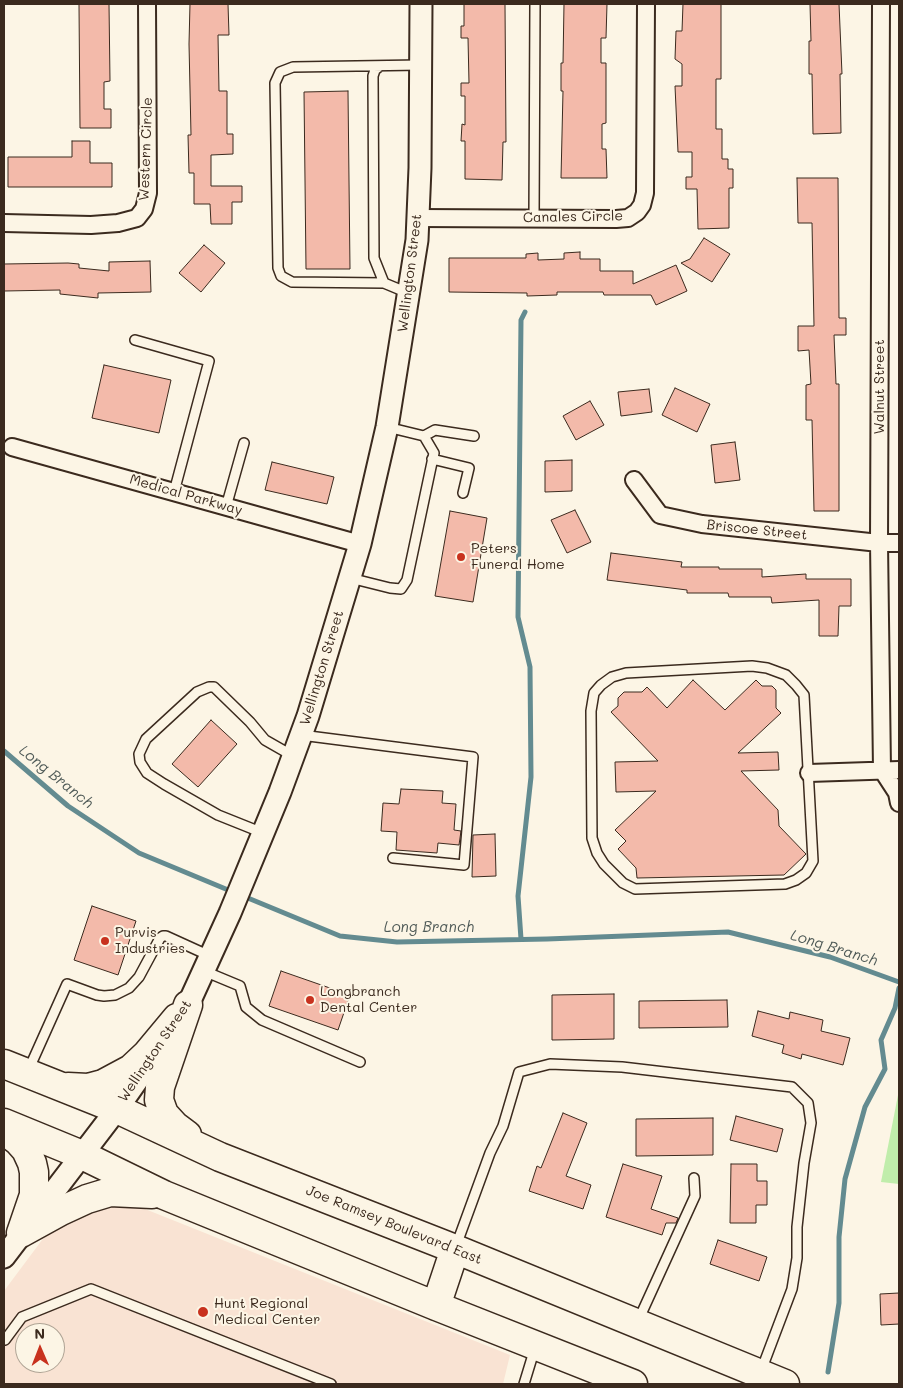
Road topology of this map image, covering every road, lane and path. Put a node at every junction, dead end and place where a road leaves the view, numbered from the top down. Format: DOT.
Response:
graph roads {
  1 [pos="147,4"];
  2 [pos="421,4"];
  3 [pos="535,4"];
  4 [pos="646,4"];
  5 [pos="881,4"];
  6 [pos="420,65"];
  7 [pos="380,66"];
  8 [pos="418,218"];
  9 [pos="534,218"];
  10 [pos="4,223"];
  11 [pos="384,283"];
  12 [pos="409,293"];
  13 [pos="135,340"];
  14 [pos="387,427"];
  15 [pos="424,436"];
  16 [pos="474,436"];
  17 [pos="244,443"];
  18 [pos="12,447"];
  19 [pos="432,459"];
  20 [pos="634,480"];
  21 [pos="174,492"];
  22 [pos="463,493"];
  23 [pos="226,507"];
  24 [pos="899,543"];
  25 [pos="360,544"];
  26 [pos="880,544"];
  27 [pos="350,577"];
  28 [pos="301,735"];
  29 [pos="293,756"];
  30 [pos="882,770"];
  31 [pos="899,770"];
  32 [pos="809,773"];
  33 [pos="899,803"];
  34 [pos="263,833"];
  35 [pos="393,858"];
  36 [pos="207,964"];
  37 [pos="188,1005"];
  38 [pos="360,1062"];
  39 [pos="16,1069"];
  40 [pos="61,1087"];
  41 [pos="117,1109"];
  42 [pos="4,1123"];
  43 [pos="4,1130"];
  44 [pos="82,1155"];
  45 [pos="220,1157"];
  46 [pos="694,1178"];
  47 [pos="164,1195"];
  48 [pos="21,1234"];
  49 [pos="455,1249"];
  50 [pos="4,1257"];
  51 [pos="436,1306"];
  52 [pos="637,1324"];
  53 [pos="5,1340"];
  54 [pos="535,1346"];
  55 [pos="760,1374"];
  56 [pos="331,1384"];
  57 [pos="524,1384"];
  58 [pos="633,1384"];
  59 [pos="785,1384"];
  1 -- 10 [label="street, Western Circle"];
  2 -- 6 [label="street, Wellington Street"];
  3 -- 9 [label="lane"];
  4 -- 9 [label="street, Canales Circle"];
  5 -- 26 [label="street, Walnut Street"];
  6 -- 7 [label="lane"];
  6 -- 8 [label="street, Wellington Street"];
  7 -- 11 [label="lane"];
  7 -- 11 [label="lane"];
  8 -- 9 [label="street, Canales Circle"];
  8 -- 12 [label="street, Wellington Street"];
  11 -- 12 [label="lane"];
  12 -- 14 [label="street, Wellington Street"];
  13 -- 21 [label="lane"];
  14 -- 15 [label="lane"];
  14 -- 25 [label="street, Wellington Street"];
  15 -- 16 [label="lane"];
  15 -- 19 [label="lane"];
  17 -- 23 [label="lane"];
  18 -- 21 [label="street, Medical Parkway"];
  19 -- 22 [label="lane"];
  19 -- 27 [label="lane"];
  20 -- 26 [label="street, Briscoe Street"];
  21 -- 23 [label="street, Medical Parkway"];
  23 -- 25 [label="street, Medical Parkway"];
  24 -- 26 [label="street, Briscoe Street"];
  25 -- 27 [label="street, Wellington Street"];
  26 -- 30 [label="street, Walnut Street"];
  27 -- 28 [label="street, Wellington Street"];
  28 -- 29 [label="street, Wellington Street"];
  28 -- 35 [label="lane"];
  29 -- 34 [label="street, Wellington Street"];
  29 -- 34 [label="lane"];
  30 -- 31 [label="street"];
  30 -- 32 [label="street"];
  30 -- 33 [label="street"];
  32 -- 32 [label="lane"];
  34 -- 36 [label="street, Wellington Street"];
  36 -- 37 [label="street, Wellington Street"];
  36 -- 38 [label="lane"];
  36 -- 39 [label="lane"];
  37 -- 40 [label="highway"];
  37 -- 41 [label="street, Wellington Street"];
  37 -- 45 [label="highway"];
  39 -- 40 [label="highway, Joe Ramsey Boulevard East"];
  40 -- 41 [label="highway, Joe Ramsey Boulevard East"];
  41 -- 44 [label="street, Wellington Street"];
  41 -- 45 [label="highway, Joe Ramsey Boulevard East"];
  42 -- 44 [label="highway"];
  43 -- 48 [label="highway"];
  44 -- 47 [label="highway"];
  44 -- 48 [label="street, Wellington Street"];
  45 -- 49 [label="highway, Joe Ramsey Boulevard East"];
  46 -- 52 [label="lane"];
  47 -- 48 [label="highway"];
  47 -- 51 [label="highway"];
  48 -- 50 [label="street, Wellington Street"];
  49 -- 51 [label="highway"];
  49 -- 52 [label="highway, Joe Ramsey Boulevard East"];
  49 -- 55 [label="lane"];
  51 -- 54 [label="highway"];
  52 -- 55 [label="highway, Joe Ramsey Boulevard East"];
  53 -- 56 [label="lane"];
  54 -- 57 [label="lane"];
  54 -- 58 [label="highway"];
  55 -- 59 [label="highway, Joe Ramsey Boulevard East"];
}
